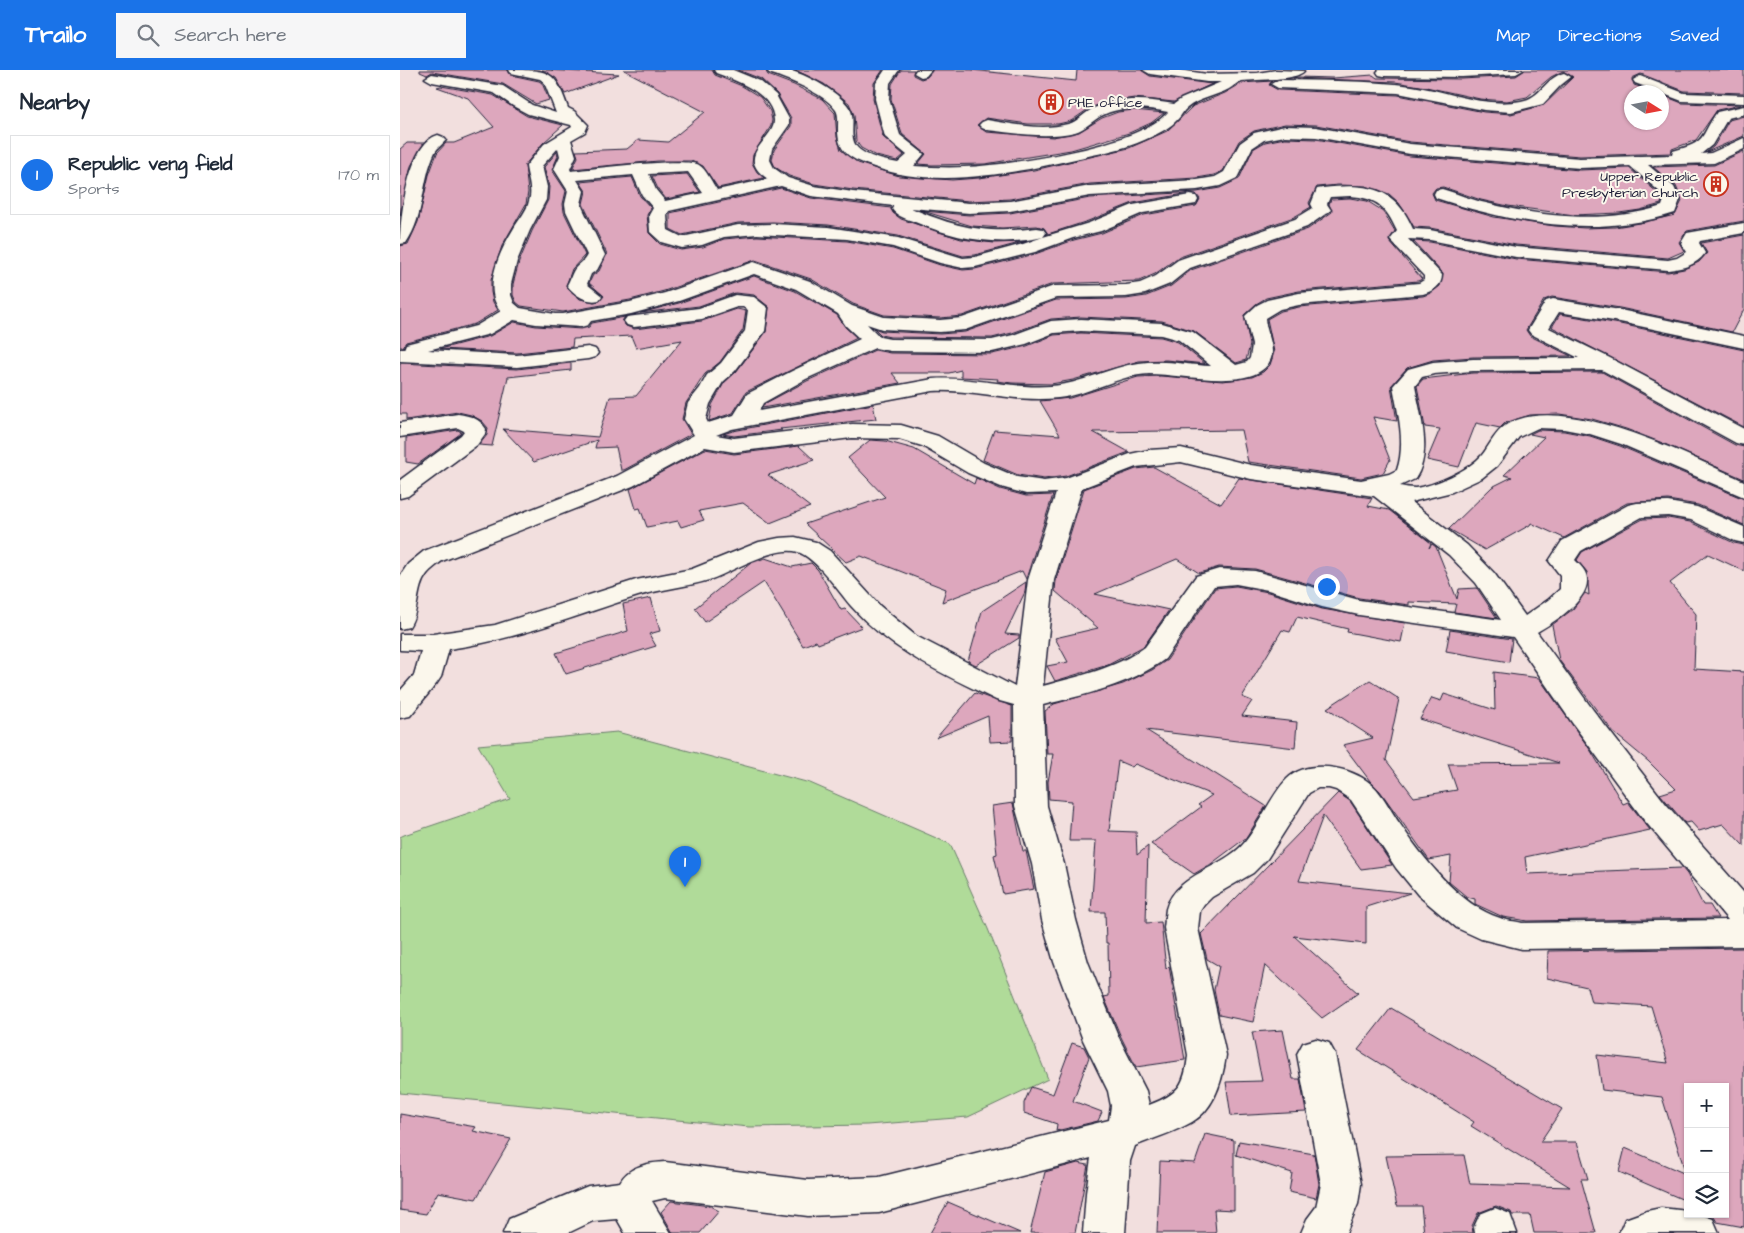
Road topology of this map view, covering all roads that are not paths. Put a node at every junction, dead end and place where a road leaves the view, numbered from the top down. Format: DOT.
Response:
graph roads {
  1 [pos="516,70"];
  2 [pos="720,70"];
  3 [pos="774,70"];
  4 [pos="892,70"];
  5 [pos="1150,70"];
  6 [pos="1303,70"];
  7 [pos="1516,70"];
  8 [pos="1339,72"];
  9 [pos="1369,72"];
  10 [pos="1564,76"];
  11 [pos="432,78"];
  12 [pos="1640,80"];
  13 [pos="1233,81"];
  14 [pos="1278,84"];
  15 [pos="1744,99"];
  16 [pos="1177,109"];
  17 [pos="1744,110"];
  18 [pos="575,121"];
  19 [pos="987,125"];
  20 [pos="563,138"];
  21 [pos="438,140"];
  22 [pos="1744,143"];
  23 [pos="1635,162"];
  24 [pos="639,169"];
  25 [pos="902,169"];
  26 [pos="568,176"];
  27 [pos="1220,181"];
  28 [pos="782,182"];
  29 [pos="1442,194"];
  30 [pos="713,196"];
  31 [pos="852,197"];
  32 [pos="662,207"];
  33 [pos="1744,228"];
  34 [pos="1067,234"];
  35 [pos="1407,234"];
  36 [pos="400,239"];
  37 [pos="592,296"];
  38 [pos="845,310"];
  39 [pos="513,312"];
  40 [pos="564,320"];
  41 [pos="872,341"];
  42 [pos="1744,342"];
  43 [pos="588,353"];
  44 [pos="400,354"];
  45 [pos="1606,364"];
  46 [pos="1231,371"];
  47 [pos="742,420"];
  48 [pos="400,430"];
  49 [pos="705,436"];
  50 [pos="1744,438"];
  51 [pos="1072,484"];
  52 [pos="1349,487"];
  53 [pos="1744,490"];
  54 [pos="400,491"];
  55 [pos="1383,492"];
  56 [pos="1744,536"];
  57 [pos="400,620"];
  58 [pos="1520,629"];
  59 [pos="400,642"];
  60 [pos="437,642"];
  61 [pos="1028,698"];
  62 [pos="400,709"];
  63 [pos="1744,916"];
  64 [pos="1744,933"];
  65 [pos="1316,1054"];
  66 [pos="1123,1134"];
  67 [pos="641,1216"];
  68 [pos="524,1233"];
  69 [pos="1104,1233"];
  70 [pos="1322,1233"];
  71 [pos="1640,1233"];
  72 [pos="1698,1233"];
  1 -- 18 [label="street"];
  2 -- 28 [label="street"];
  3 -- 25 [label="street"];
  4 -- 25 [label="street"];
  5 -- 13 [label="street"];
  6 -- 13 [label="street"];
  7 -- 9 [label="street"];
  8 -- 14 [label="street"];
  10 -- 14 [label="street"];
  11 -- 18 [label="street"];
  12 -- 15 [label="street"];
  13 -- 14 [label="street"];
  13 -- 16 [label="street"];
  16 -- 19 [label="street"];
  16 -- 25 [label="street"];
  17 -- 23 [label="street"];
  18 -- 20 [label="street"];
  20 -- 26 [label="street"];
  20 -- 39 [label="street"];
  21 -- 36 [label="street"];
  22 -- 23 [label="street"];
  23 -- 27 [label="street"];
  23 -- 29 [label="street"];
  24 -- 26 [label="street"];
  24 -- 30 [label="street"];
  24 -- 32 [label="street"];
  26 -- 37 [label="street"];
  27 -- 31 [label="street"];
  27 -- 34 [label="street"];
  28 -- 30 [label="street"];
  28 -- 31 [label="street"];
  30 -- 32 [label="street"];
  31 -- 34 [label="street"];
  32 -- 34 [label="street"];
  33 -- 35 [label="street"];
  35 -- 38 [label="street"];
  35 -- 46 [label="street"];
  38 -- 40 [label="street"];
  38 -- 41 [label="street"];
  39 -- 40 [label="street"];
  39 -- 44 [label="street"];
  40 -- 49 [label="street"];
  41 -- 46 [label="street"];
  41 -- 47 [label="street"];
  42 -- 45 [label="street"];
  43 -- 44 [label="street"];
  45 -- 50 [label="street"];
  45 -- 52 [label="street"];
  46 -- 47 [label="street"];
  47 -- 49 [label="street"];
  48 -- 54 [label="street"];
  49 -- 51 [label="street"];
  49 -- 57 [label="street"];
  51 -- 52 [label="street"];
  51 -- 61 [label="street"];
  52 -- 55 [label="street"];
  53 -- 55 [label="street"];
  55 -- 58 [label="street"];
  56 -- 58 [label="street"];
  58 -- 61 [label="street"];
  58 -- 63 [label="street"];
  59 -- 60 [label="street"];
  60 -- 61 [label="street"];
  60 -- 62 [label="street"];
  61 -- 66 [label="street"];
  64 -- 66 [label="street"];
  65 -- 70 [label="street"];
  66 -- 67 [label="street"];
  66 -- 69 [label="street"];
  67 -- 68 [label="street"];
  71 -- 72 [label="street"];
}
